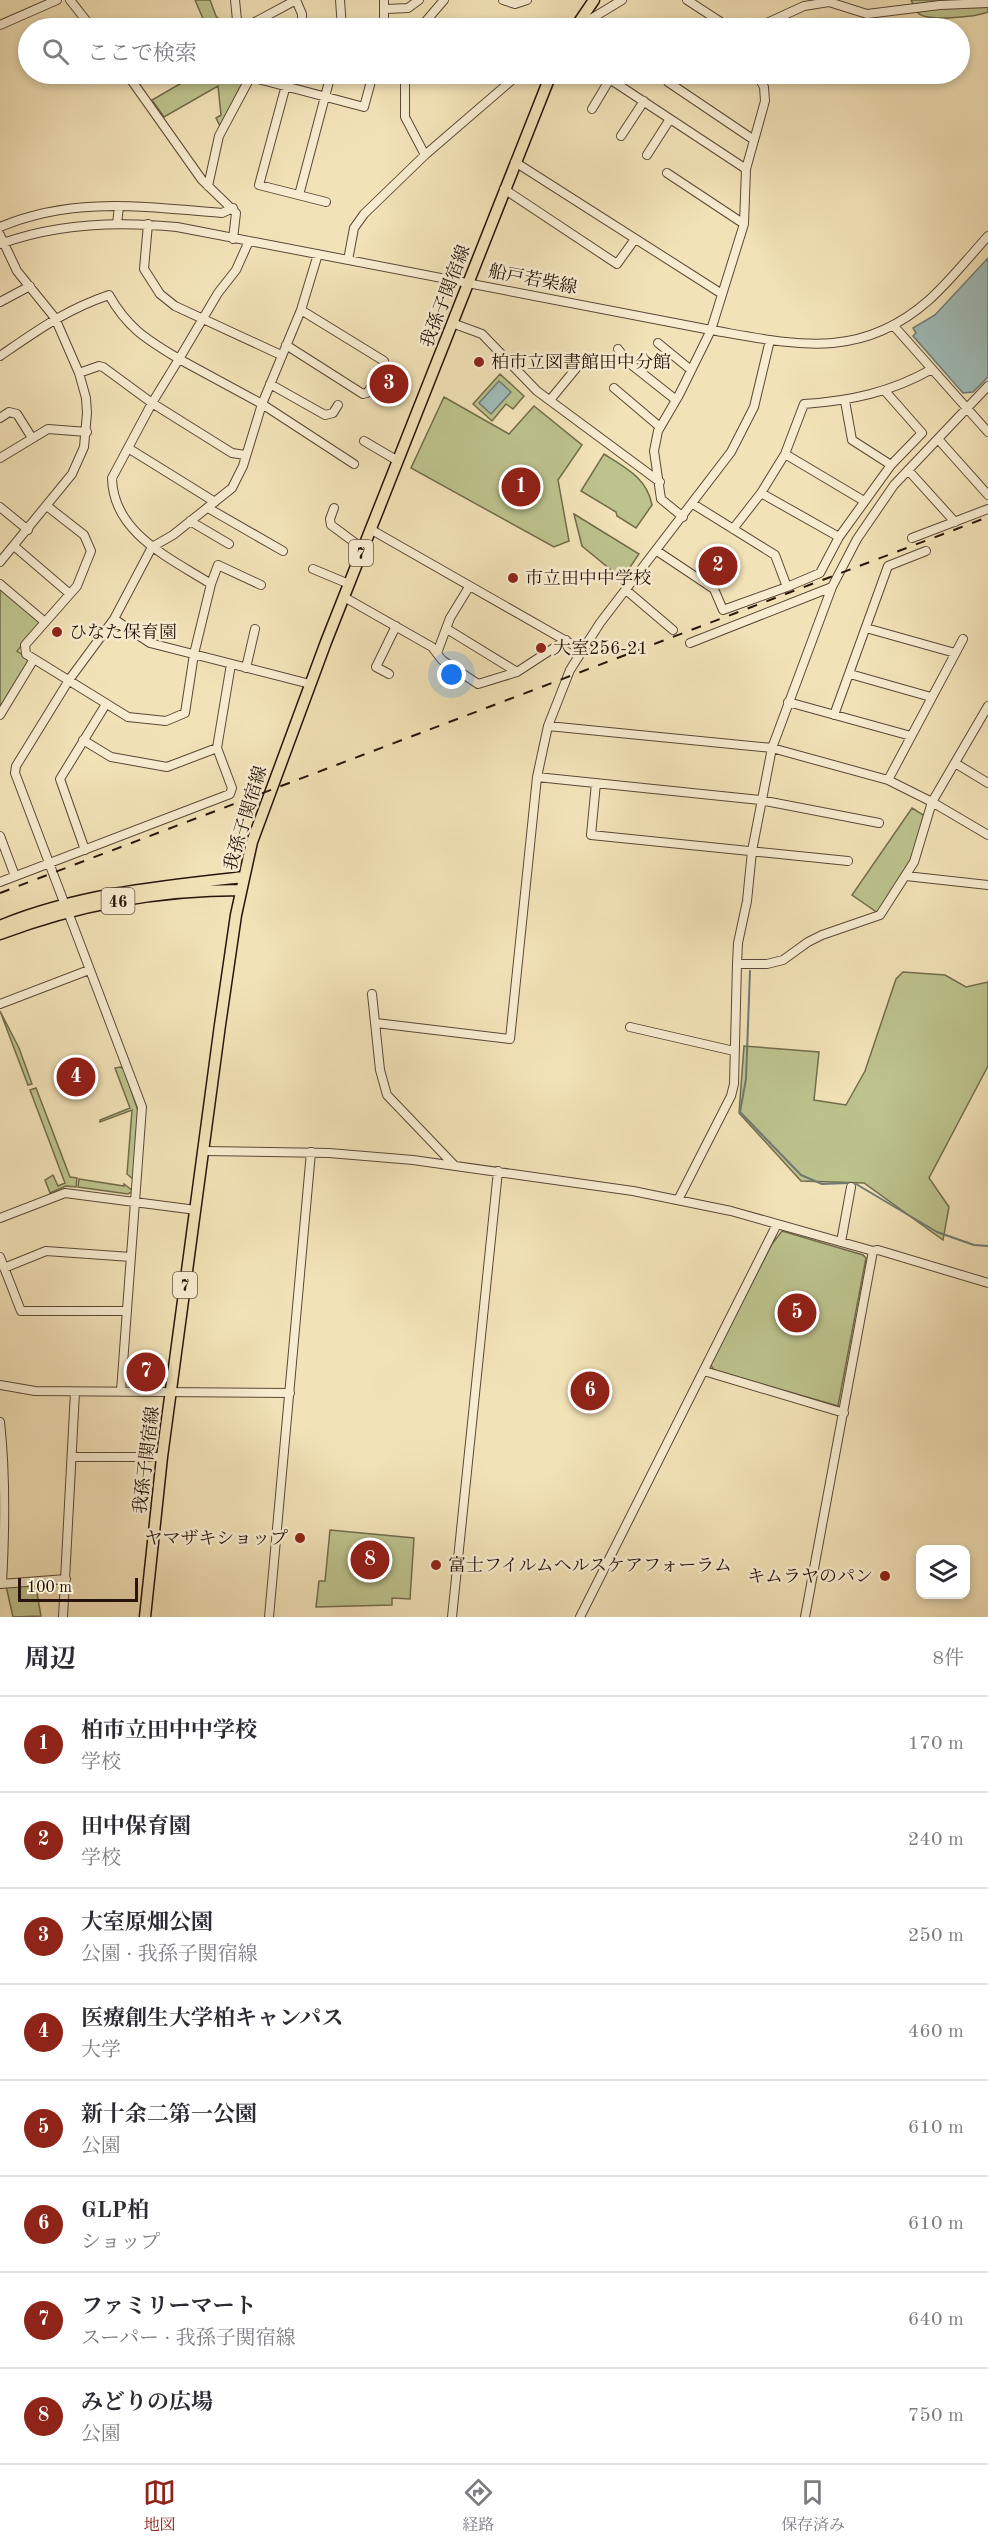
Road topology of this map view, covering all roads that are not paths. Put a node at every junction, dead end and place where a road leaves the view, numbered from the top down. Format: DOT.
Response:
graph roads {
  1 [pos="57,0"];
  2 [pos="70,0"];
  3 [pos="235,0"];
  4 [pos="296,0"];
  5 [pos="340,0"];
  6 [pos="419,0"];
  7 [pos="444,0"];
  8 [pos="503,0"];
  9 [pos="527,0"];
  10 [pos="594,0"];
  11 [pos="622,0"];
  12 [pos="687,0"];
  13 [pos="988,3"];
  14 [pos="385,5"];
  15 [pos="84,18"];
  16 [pos="237,18"];
  17 [pos="262,18"];
  18 [pos="302,18"];
  19 [pos="341,18"];
  20 [pos="429,18"];
  21 [pos="582,18"];
  22 [pos="592,18"];
  23 [pos="715,18"];
  24 [pos="778,18"];
  25 [pos="0,25"];
  26 [pos="134,84"];
  27 [pos="247,84"];
  28 [pos="278,84"];
  29 [pos="287,84"];
  30 [pos="329,84"];
  31 [pos="370,84"];
  32 [pos="405,84"];
  33 [pos="507,84"];
  34 [pos="547,84"];
  35 [pos="603,84"];
  36 [pos="618,84"];
  37 [pos="671,84"];
  38 [pos="762,84"];
  39 [pos="286,87"];
  40 [pos="325,97"];
  41 [pos="644,101"];
  42 [pos="592,109"];
  43 [pos="670,119"];
  44 [pos="621,136"];
  45 [pos="754,140"];
  46 [pos="425,155"];
  47 [pos="646,155"];
  48 [pos="515,162"];
  49 [pos="746,169"];
  50 [pos="667,172"];
  51 [pos="208,186"];
  52 [pos="504,189"];
  53 [pos="299,195"];
  54 [pos="326,202"];
  55 [pos="119,206"];
  56 [pos="233,208"];
  57 [pos="117,224"];
  58 [pos="148,224"];
  59 [pos="744,224"];
  60 [pos="0,227"];
  61 [pos="988,236"];
  62 [pos="233,238"];
  63 [pos="634,239"];
  64 [pos="1,240"];
  65 [pos="249,242"];
  66 [pos="318,254"];
  67 [pos="348,261"];
  68 [pos="468,283"];
  69 [pos="30,286"];
  70 [pos="722,294"];
  71 [pos="0,302"];
  72 [pos="301,310"];
  73 [pos="55,318"];
  74 [pos="203,318"];
  75 [pos="452,323"];
  76 [pos="893,325"];
  77 [pos="711,330"];
  78 [pos="770,340"];
  79 [pos="658,343"];
  80 [pos="286,345"];
  81 [pos="618,349"];
  82 [pos="281,355"];
  83 [pos="0,356"];
  84 [pos="179,359"];
  85 [pos="578,366"];
  86 [pos="932,369"];
  87 [pos="691,370"];
  88 [pos="79,373"];
  89 [pos="270,384"];
  90 [pos="988,386"];
  91 [pos="614,388"];
  92 [pos="885,391"];
  93 [pos="550,400"];
  94 [pos="676,400"];
  95 [pos="845,400"];
  96 [pos="152,403"];
  97 [pos="262,404"];
  98 [pos="338,405"];
  99 [pos="967,408"];
  100 [pos="0,418"];
  101 [pos="660,427"];
  102 [pos="87,432"];
  103 [pos="988,432"];
  104 [pos="32,438"];
  105 [pos="938,439"];
  106 [pos="364,441"];
  107 [pos="128,448"];
  108 [pos="785,454"];
  109 [pos="245,455"];
  110 [pos="0,458"];
  111 [pos="398,461"];
  112 [pos="354,464"];
  113 [pos="891,465"];
  114 [pos="908,470"];
  115 [pos="660,482"];
  116 [pos="761,493"];
  117 [pos="988,495"];
  118 [pos="864,501"];
  119 [pos="693,504"];
  120 [pos="211,505"];
  121 [pos="47,506"];
  122 [pos="0,507"];
  123 [pos="334,508"];
  124 [pos="988,509"];
  125 [pos="683,517"];
  126 [pos="190,521"];
  127 [pos="955,522"];
  128 [pos="734,529"];
  129 [pos="28,530"];
  130 [pos="370,530"];
  131 [pos="839,537"];
  132 [pos="912,538"];
  133 [pos="229,544"];
  134 [pos="14,546"];
  135 [pos="152,547"];
  136 [pos="362,548"];
  137 [pos="283,551"];
  138 [pos="657,551"];
  139 [pos="926,551"];
  140 [pos="0,562"];
  141 [pos="314,569"];
  142 [pos="0,584"];
  143 [pos="211,584"];
  144 [pos="349,584"];
  145 [pos="261,585"];
  146 [pos="469,587"];
  147 [pos="787,587"];
  148 [pos="832,587"];
  149 [pos="626,590"];
  150 [pos="70,594"];
  151 [pos="344,597"];
  152 [pos="114,619"];
  153 [pos="45,622"];
  154 [pos="396,626"];
  155 [pos="866,628"];
  156 [pos="255,629"];
  157 [pos="447,629"];
  158 [pos="673,630"];
  159 [pos="566,639"];
  160 [pos="963,639"];
  161 [pos="690,643"];
  162 [pos="582,650"];
  163 [pos="437,653"];
  164 [pos="955,653"];
  165 [pos="194,654"];
  166 [pos="34,659"];
  167 [pos="231,664"];
  168 [pos="246,668"];
  169 [pos="518,672"];
  170 [pos="850,674"];
  171 [pos="389,675"];
  172 [pos="69,680"];
  173 [pos="310,684"];
  174 [pos="931,697"];
  175 [pos="788,702"];
  176 [pos="106,704"];
  177 [pos="988,706"];
  178 [pos="0,715"];
  179 [pos="834,715"];
  180 [pos="548,726"];
  181 [pos="910,736"];
  182 [pos="83,740"];
  183 [pos="217,748"];
  184 [pos="772,748"];
  185 [pos="955,763"];
  186 [pos="537,777"];
  187 [pos="888,780"];
  188 [pos="596,783"];
  189 [pos="988,783"];
  190 [pos="760,800"];
  191 [pos="932,802"];
  192 [pos="879,823"];
  193 [pos="988,835"];
  194 [pos="0,836"];
  195 [pos="85,850"];
  196 [pos="752,851"];
  197 [pos="848,861"];
  198 [pos="50,864"];
  199 [pos="15,876"];
  200 [pos="906,876"];
  201 [pos="244,877"];
  202 [pos="0,882"];
  203 [pos="988,885"];
  204 [pos="241,890"];
  205 [pos="66,909"];
  206 [pos="0,926"];
  207 [pos="0,934"];
  208 [pos="737,964"];
  209 [pos="89,970"];
  210 [pos="372,994"];
  211 [pos="0,1004"];
  212 [pos="376,1023"];
  213 [pos="630,1028"];
  214 [pos="735,1051"];
  215 [pos="204,1151"];
  216 [pos="311,1152"];
  217 [pos="454,1166"];
  218 [pos="498,1171"];
  219 [pos="851,1187"];
  220 [pos="678,1200"];
  221 [pos="135,1202"];
  222 [pos="196,1210"];
  223 [pos="0,1218"];
  224 [pos="777,1224"];
  225 [pos="841,1242"];
  226 [pos="873,1251"];
  227 [pos="0,1257"];
  228 [pos="131,1257"];
  229 [pos="4,1268"];
  230 [pos="988,1283"];
  231 [pos="127,1311"];
  232 [pos="704,1371"];
  233 [pos="0,1385"];
  234 [pos="121,1391"];
  235 [pos="75,1392"];
  236 [pos="170,1392"];
  237 [pos="290,1393"];
  238 [pos="844,1413"];
  239 [pos="0,1422"];
  240 [pos="72,1457"];
  241 [pos="162,1457"];
  242 [pos="66,1579"];
  243 [pos="1,1583"];
  244 [pos="63,1617"];
  245 [pos="145,1617"];
  246 [pos="269,1617"];
  247 [pos="452,1617"];
  248 [pos="580,1617"];
  249 [pos="806,1617"];
  1 -- 25 [label="street"];
  2 -- 15 [label="street"];
  3 -- 16 [label="street"];
  4 -- 17 [label="street"];
  4 -- 18 [label="street"];
  5 -- 19 [label="street"];
  6 -- 14 [label="street"];
  7 -- 20 [label="street"];
  8 -- 9 [label="street"];
  10 -- 21 [label="main road"];
  11 -- 22 [label="street"];
  12 -- 23 [label="street"];
  13 -- 24 [label="street"];
  26 -- 51 [label="street"];
  27 -- 51 [label="street"];
  28 -- 39 [label="street"];
  29 -- 39 [label="street"];
  30 -- 40 [label="street"];
  31 -- 40 [label="street"];
  32 -- 46 [label="street"];
  33 -- 46 [label="street"];
  34 -- 48 [label="main road, 我孫子関宿線 / 7"];
  35 -- 42 [label="street"];
  36 -- 41 [label="street"];
  37 -- 45 [label="street"];
  38 -- 45 [label="street"];
  39 -- 40 [label="street"];
  39 -- 53 [label="street"];
  40 -- 53 [label="street"];
  41 -- 43 [label="street"];
  41 -- 44 [label="street"];
  43 -- 47 [label="street"];
  43 -- 49 [label="street"];
  45 -- 49 [label="street"];
  46 -- 67 [label="street"];
  48 -- 52 [label="main road, 我孫子関宿線 / 7"];
  48 -- 63 [label="street"];
  49 -- 59 [label="street"];
  50 -- 59 [label="street"];
  51 -- 56 [label="street"];
  52 -- 63 [label="street"];
  52 -- 68 [label="main road, 我孫子関宿線 / 7"];
  53 -- 54 [label="street"];
  55 -- 56 [label="street"];
  55 -- 57 [label="street"];
  55 -- 60 [label="street"];
  56 -- 62 [label="street"];
  57 -- 58 [label="street, 船戸若柴線"];
  57 -- 64 [label="street, 船戸若柴線"];
  58 -- 62 [label="street, 船戸若柴線"];
  58 -- 74 [label="street"];
  59 -- 70 [label="street"];
  61 -- 76 [label="street, 船戸若柴線"];
  62 -- 65 [label="street, 船戸若柴線"];
  63 -- 70 [label="street"];
  64 -- 69 [label="street"];
  65 -- 66 [label="street, 船戸若柴線"];
  65 -- 74 [label="street"];
  66 -- 67 [label="street, 船戸若柴線"];
  66 -- 72 [label="street"];
  67 -- 68 [label="street, 船戸若柴線"];
  68 -- 75 [label="main road, 我孫子関宿線 / 7"];
  68 -- 77 [label="street, 船戸若柴線"];
  69 -- 71 [label="street"];
  69 -- 73 [label="street"];
  70 -- 77 [label="street"];
  72 -- 80 [label="street"];
  72 -- 80 [label="street"];
  73 -- 83 [label="street"];
  73 -- 84 [label="street"];
  73 -- 88 [label="street"];
  74 -- 82 [label="street"];
  74 -- 84 [label="street"];
  75 -- 93 [label="street"];
  75 -- 111 [label="main road, 我孫子関宿線 / 7"];
  76 -- 78 [label="street, 船戸若柴線"];
  76 -- 86 [label="street"];
  77 -- 78 [label="street, 船戸若柴線"];
  77 -- 87 [label="street"];
  78 -- 119 [label="street"];
  79 -- 87 [label="street"];
  80 -- 82 [label="street"];
  81 -- 94 [label="street"];
  82 -- 89 [label="street"];
  84 -- 96 [label="street"];
  84 -- 97 [label="street"];
  85 -- 93 [label="street"];
  86 -- 92 [label="street"];
  86 -- 99 [label="street"];
  87 -- 94 [label="street"];
  88 -- 96 [label="street"];
  88 -- 102 [label="street"];
  89 -- 97 [label="street"];
  89 -- 98 [label="street"];
  90 -- 99 [label="street"];
  91 -- 101 [label="street"];
  92 -- 95 [label="street"];
  92 -- 113 [label="street"];
  93 -- 115 [label="street"];
  94 -- 101 [label="street"];
  95 -- 108 [label="street"];
  95 -- 113 [label="street"];
  96 -- 107 [label="street"];
  96 -- 109 [label="street"];
  97 -- 109 [label="street"];
  97 -- 112 [label="street"];
  99 -- 103 [label="street"];
  99 -- 105 [label="street"];
  100 -- 104 [label="street"];
  101 -- 115 [label="street"];
  102 -- 104 [label="street"];
  102 -- 121 [label="street"];
  104 -- 110 [label="street"];
  105 -- 114 [label="street"];
  105 -- 117 [label="street"];
  106 -- 111 [label="street"];
  107 -- 120 [label="street"];
  107 -- 135 [label="street"];
  108 -- 116 [label="street"];
  108 -- 118 [label="street"];
  109 -- 120 [label="street"];
  111 -- 130 [label="main road, 我孫子関宿線 / 7"];
  113 -- 118 [label="street"];
  114 -- 127 [label="street"];
  114 -- 148 [label="street"];
  115 -- 125 [label="street"];
  116 -- 128 [label="street"];
  116 -- 131 [label="street"];
  118 -- 131 [label="street"];
  119 -- 125 [label="street"];
  119 -- 128 [label="street"];
  120 -- 126 [label="street"];
  120 -- 137 [label="street"];
  121 -- 129 [label="street"];
  121 -- 150 [label="street"];
  122 -- 129 [label="street"];
  123 -- 136 [label="street"];
  124 -- 127 [label="street"];
  125 -- 138 [label="street"];
  126 -- 133 [label="street"];
  126 -- 135 [label="street"];
  127 -- 132 [label="street"];
  128 -- 147 [label="street"];
  129 -- 134 [label="street"];
  130 -- 136 [label="main road, 我孫子関宿線 / 7"];
  130 -- 146 [label="street"];
  131 -- 147 [label="street"];
  134 -- 140 [label="street"];
  134 -- 150 [label="street"];
  135 -- 143 [label="street"];
  135 -- 152 [label="street"];
  136 -- 144 [label="main road, 我孫子関宿線 / 7"];
  138 -- 147 [label="street"];
  138 -- 149 [label="street"];
  139 -- 155 [label="street"];
  141 -- 144 [label="street"];
  142 -- 153 [label="street"];
  143 -- 145 [label="street"];
  143 -- 165 [label="street"];
  144 -- 151 [label="main road, 我孫子関宿線 / 7"];
  146 -- 157 [label="street"];
  146 -- 159 [label="street"];
  148 -- 161 [label="street"];
  148 -- 175 [label="street"];
  149 -- 158 [label="street"];
  149 -- 162 [label="street"];
  150 -- 153 [label="street"];
  151 -- 154 [label="street"];
  151 -- 173 [label="main road, 我孫子関宿線 / 7"];
  152 -- 165 [label="street"];
  152 -- 172 [label="street"];
  153 -- 166 [label="street"];
  154 -- 163 [label="street"];
  154 -- 171 [label="street"];
  155 -- 164 [label="street"];
  155 -- 170 [label="street"];
  156 -- 168 [label="street"];
  157 -- 163 [label="street"];
  157 -- 169 [label="street"];
  159 -- 162 [label="street"];
  159 -- 169 [label="street"];
  160 -- 164 [label="street"];
  162 -- 180 [label="street"];
  163 -- 169 [label="street"];
  164 -- 174 [label="street"];
  165 -- 167 [label="street"];
  165 -- 176 [label="street"];
  166 -- 172 [label="street"];
  166 -- 178 [label="street"];
  167 -- 168 [label="street"];
  167 -- 183 [label="street"];
  168 -- 173 [label="street"];
  170 -- 174 [label="street"];
  170 -- 179 [label="street"];
  172 -- 176 [label="street"];
  172 -- 198 [label="street"];
  173 -- 201 [label="main road, 我孫子関宿線 / 7"];
  174 -- 181 [label="street"];
  175 -- 179 [label="street"];
  175 -- 184 [label="street"];
  176 -- 182 [label="street"];
  177 -- 185 [label="street"];
  179 -- 181 [label="street"];
  180 -- 184 [label="street"];
  180 -- 186 [label="street"];
  181 -- 187 [label="street"];
  182 -- 183 [label="street"];
  182 -- 195 [label="street"];
  183 -- 195 [label="street"];
  184 -- 187 [label="street"];
  184 -- 190 [label="street"];
  185 -- 189 [label="street"];
  185 -- 191 [label="street"];
  186 -- 188 [label="street"];
  186 -- 212 [label="street"];
  187 -- 191 [label="street"];
  188 -- 190 [label="street"];
  188 -- 196 [label="street"];
  190 -- 192 [label="street"];
  190 -- 196 [label="street"];
  191 -- 193 [label="street"];
  191 -- 200 [label="street"];
  194 -- 199 [label="street"];
  195 -- 198 [label="street"];
  196 -- 197 [label="street"];
  196 -- 208 [label="street"];
  198 -- 199 [label="street"];
  198 -- 205 [label="street"];
  199 -- 202 [label="street"];
  200 -- 203 [label="street"];
  200 -- 208 [label="street"];
  201 -- 204 [label="main road, 我孫子関宿線 / 7"];
  201 -- 205 [label="main road, 46"];
  204 -- 205 [label="main road, 46"];
  204 -- 215 [label="main road, 我孫子関宿線 / 7"];
  205 -- 206 [label="main road, 46"];
  205 -- 207 [label="main road, 46"];
  205 -- 209 [label="street"];
  208 -- 214 [label="street"];
  209 -- 211 [label="street"];
  209 -- 221 [label="street"];
  210 -- 212 [label="street"];
  212 -- 217 [label="street"];
  213 -- 214 [label="street"];
  214 -- 220 [label="street"];
  215 -- 216 [label="street"];
  215 -- 222 [label="main road, 我孫子関宿線 / 7"];
  216 -- 217 [label="street"];
  216 -- 237 [label="street"];
  217 -- 218 [label="street"];
  218 -- 220 [label="street"];
  218 -- 247 [label="street"];
  219 -- 225 [label="street"];
  220 -- 224 [label="street"];
  221 -- 222 [label="street"];
  221 -- 223 [label="street"];
  221 -- 228 [label="street"];
  222 -- 236 [label="main road, 我孫子関宿線 / 7"];
  224 -- 225 [label="street"];
  224 -- 232 [label="street"];
  225 -- 226 [label="street"];
  226 -- 230 [label="street"];
  226 -- 238 [label="street"];
  227 -- 229 [label="street"];
  228 -- 229 [label="street"];
  228 -- 231 [label="street"];
  229 -- 231 [label="street"];
  231 -- 234 [label="street"];
  232 -- 238 [label="street"];
  232 -- 248 [label="street"];
  233 -- 235 [label="street"];
  234 -- 235 [label="street"];
  234 -- 236 [label="street"];
  235 -- 240 [label="street"];
  236 -- 237 [label="street"];
  236 -- 241 [label="main road, 我孫子関宿線 / 7"];
  237 -- 246 [label="street"];
  238 -- 249 [label="street"];
  239 -- 243 [label="street"];
  240 -- 241 [label="street"];
  240 -- 242 [label="street"];
  241 -- 245 [label="main road, 我孫子関宿線 / 7"];
  242 -- 243 [label="street"];
  242 -- 244 [label="street"];
}
